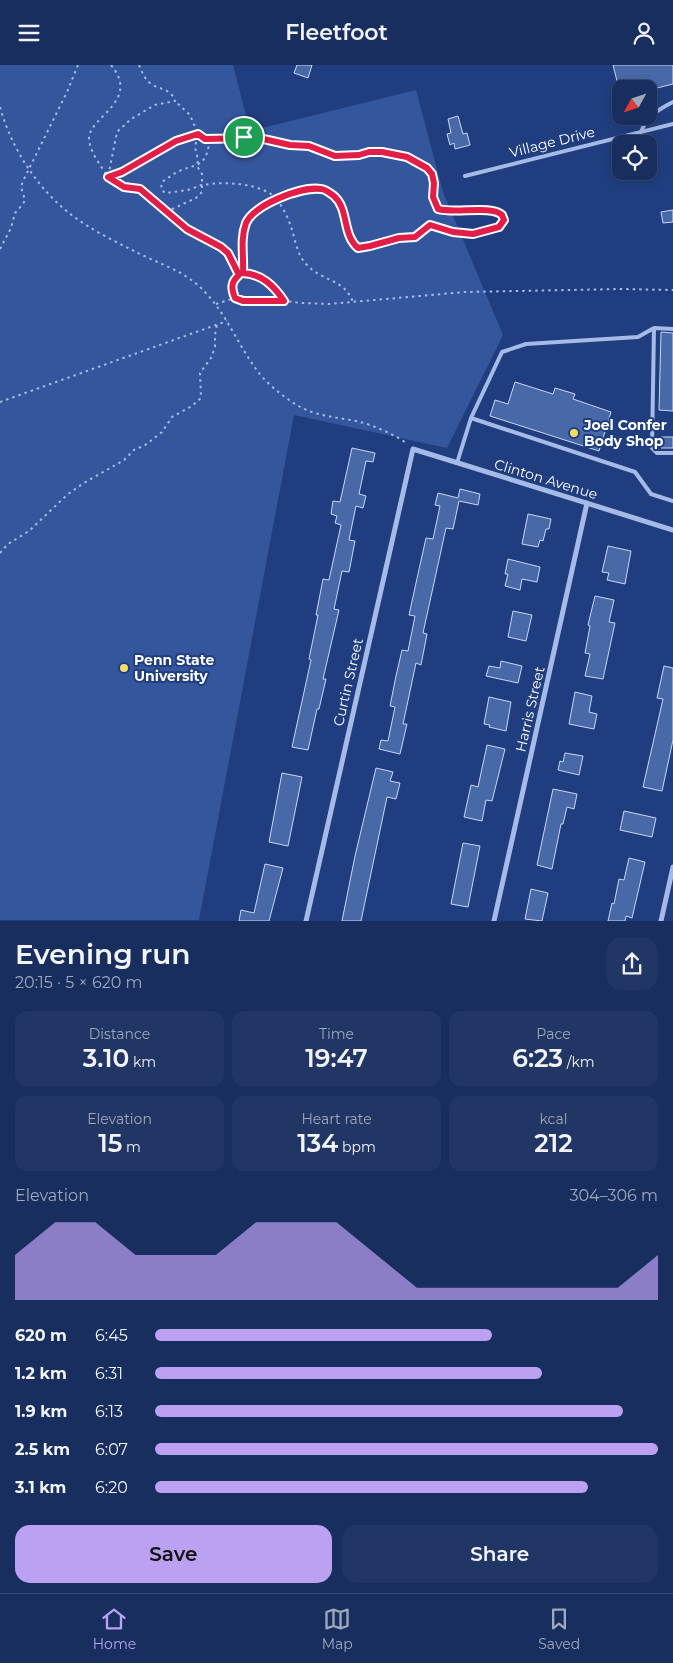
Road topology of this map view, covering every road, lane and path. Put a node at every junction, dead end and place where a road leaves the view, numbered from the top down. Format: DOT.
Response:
graph roads {
  1 [pos="78,65"];
  2 [pos="110,65"];
  3 [pos="139,65"];
  4 [pos="175,101"];
  5 [pos="673,102"];
  6 [pos="0,107"];
  7 [pos="673,124"];
  8 [pos="641,132"];
  9 [pos="198,134"];
  10 [pos="205,139"];
  11 [pos="197,166"];
  12 [pos="29,169"];
  13 [pos="465,176"];
  14 [pos="108,177"];
  15 [pos="200,185"];
  16 [pos="277,199"];
  17 [pos="166,213"];
  18 [pos="0,249"];
  19 [pos="243,273"];
  20 [pos="239,275"];
  21 [pos="673,290"];
  22 [pos="235,298"];
  23 [pos="284,301"];
  24 [pos="353,302"];
  25 [pos="216,305"];
  26 [pos="227,321"];
  27 [pos="217,325"];
  28 [pos="654,328"];
  29 [pos="673,329"];
  30 [pos="0,402"];
  31 [pos="471,419"];
  32 [pos="413,449"];
  33 [pos="673,453"];
  34 [pos="456,463"];
  35 [pos="673,501"];
  36 [pos="587,503"];
  37 [pos="673,530"];
  38 [pos="0,553"];
  39 [pos="673,867"];
  40 [pos="306,921"];
  41 [pos="494,921"];
  42 [pos="661,921"];
  1 -- 12 [label="path"];
  2 -- 14 [label="path"];
  3 -- 4 [label="path"];
  4 -- 9 [label="path"];
  4 -- 14 [label="path"];
  5 -- 8 [label="lane"];
  6 -- 12 [label="path"];
  7 -- 8 [label="lane, Village Drive"];
  8 -- 13 [label="lane, Village Drive"];
  9 -- 10 [label="path"];
  9 -- 11 [label="path"];
  9 -- 14 [label="path"];
  10 -- 11 [label="path"];
  10 -- 16 [label="path"];
  11 -- 15 [label="path"];
  11 -- 15 [label="path"];
  12 -- 18 [label="path"];
  12 -- 25 [label="path"];
  14 -- 17 [label="path"];
  15 -- 16 [label="path"];
  15 -- 17 [label="path"];
  16 -- 19 [label="path"];
  16 -- 24 [label="path"];
  17 -- 20 [label="path"];
  19 -- 20 [label="path"];
  19 -- 23 [label="path"];
  20 -- 22 [label="path"];
  21 -- 24 [label="path"];
  22 -- 23 [label="path"];
  22 -- 25 [label="path"];
  23 -- 24 [label="path"];
  25 -- 26 [label="path"];
  26 -- 27 [label="path"];
  26 -- 32 [label="path"];
  27 -- 30 [label="path"];
  27 -- 38 [label="path"];
  28 -- 29 [label="lane"];
  28 -- 31 [label="lane"];
  28 -- 33 [label="lane"];
  31 -- 34 [label="lane"];
  31 -- 35 [label="lane"];
  32 -- 34 [label="street, Clinton Avenue"];
  32 -- 40 [label="street, Curtin Street"];
  34 -- 36 [label="street, Clinton Avenue"];
  36 -- 37 [label="street, Clinton Avenue"];
  36 -- 41 [label="street, Harris Street"];
  39 -- 42 [label="street"];
}
